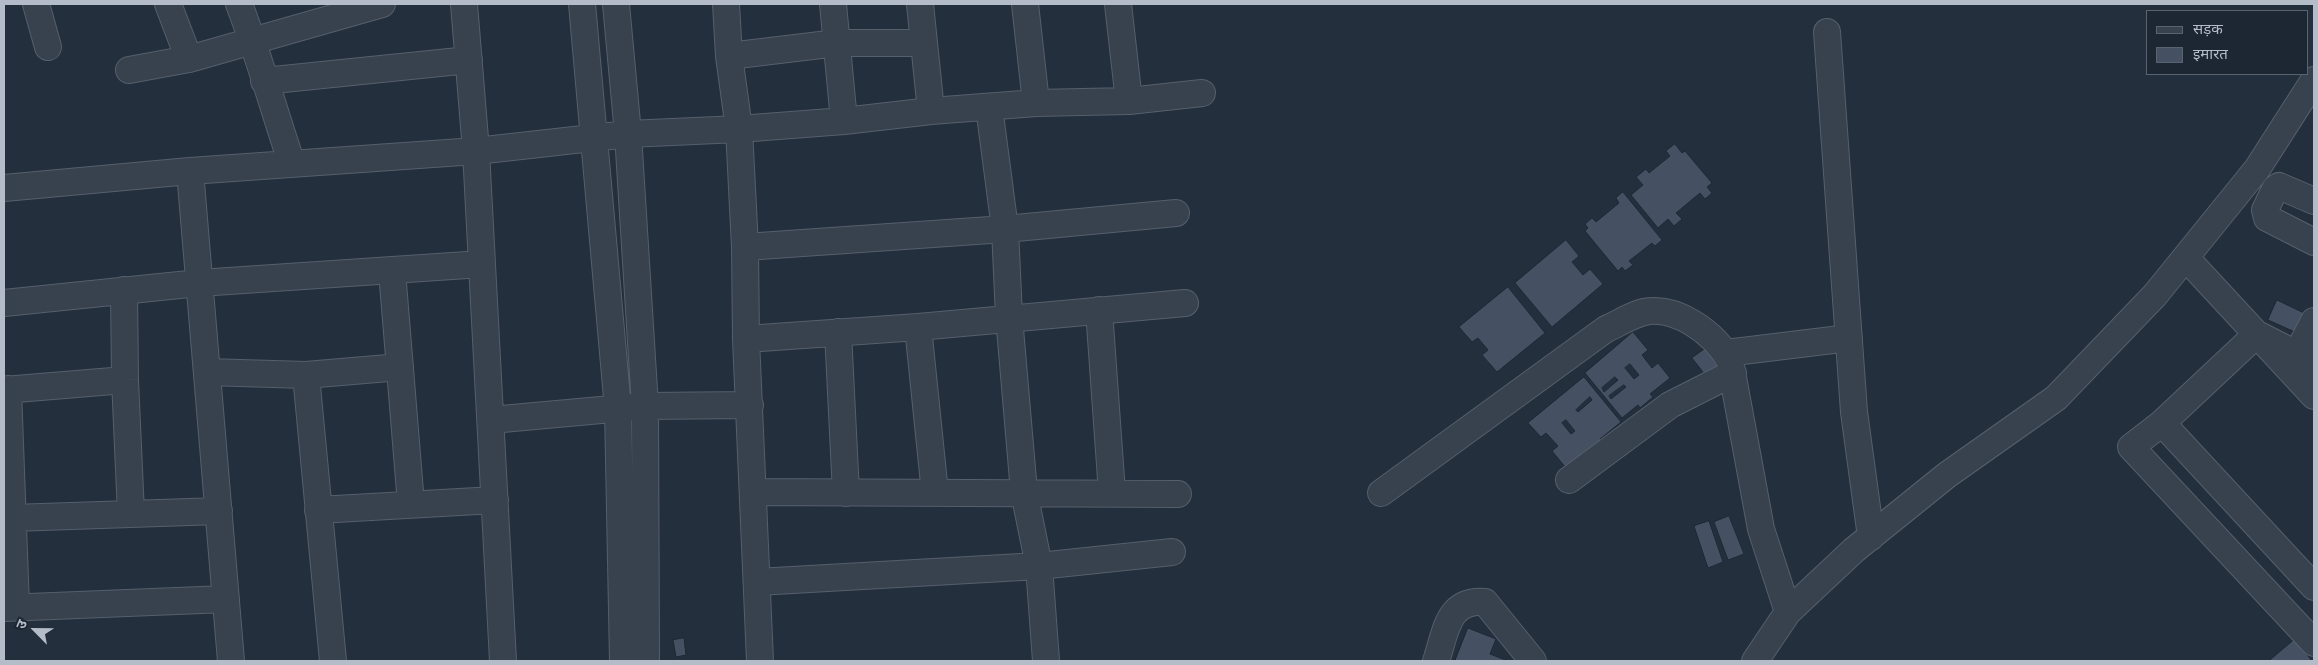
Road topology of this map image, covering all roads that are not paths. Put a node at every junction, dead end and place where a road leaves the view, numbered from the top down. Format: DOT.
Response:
graph roads {
  1 [pos="36,4"];
  2 [pos="168,4"];
  3 [pos="239,4"];
  4 [pos="382,4"];
  5 [pos="464,4"];
  6 [pos="582,4"];
  7 [pos="616,4"];
  8 [pos="726,4"];
  9 [pos="833,4"];
  10 [pos="920,4"];
  11 [pos="1025,4"];
  12 [pos="1118,4"];
  13 [pos="1827,32"];
  14 [pos="253,40"];
  15 [pos="837,43"];
  16 [pos="924,43"];
  17 [pos="48,47"];
  18 [pos="729,56"];
  19 [pos="189,59"];
  20 [pos="469,60"];
  21 [pos="129,70"];
  22 [pos="2314,80"];
  23 [pos="264,81"];
  24 [pos="1202,93"];
  25 [pos="1129,101"];
  26 [pos="1036,103"];
  27 [pos="988,106"];
  28 [pos="931,111"];
  29 [pos="844,121"];
  30 [pos="739,129"];
  31 [pos="628,134"];
  32 [pos="594,137"];
  33 [pos="476,151"];
  34 [pos="292,164"];
  35 [pos="190,171"];
  36 [pos="4,188"];
  37 [pos="2314,202"];
  38 [pos="1176,213"];
  39 [pos="1005,229"];
  40 [pos="2314,242"];
  41 [pos="745,247"];
  42 [pos="2186,258"];
  43 [pos="482,264"];
  44 [pos="392,271"];
  45 [pos="200,283"];
  46 [pos="124,290"];
  47 [pos="4,303"];
  48 [pos="1185,303"];
  49 [pos="1099,310"];
  50 [pos="1009,317"];
  51 [pos="2314,321"];
  52 [pos="918,327"];
  53 [pos="838,332"];
  54 [pos="2256,334"];
  55 [pos="1849,338"];
  56 [pos="746,339"];
  57 [pos="2306,359"];
  58 [pos="1729,363"];
  59 [pos="400,366"];
  60 [pos="207,372"];
  61 [pos="306,375"];
  62 [pos="125,380"];
  63 [pos="6,390"];
  64 [pos="2314,396"];
  65 [pos="750,405"];
  66 [pos="645,406"];
  67 [pos="618,409"];
  68 [pos="491,420"];
  69 [pos="2162,422"];
  70 [pos="1569,480"];
  71 [pos="754,492"];
  72 [pos="1024,492"];
  73 [pos="846,493"];
  74 [pos="935,493"];
  75 [pos="1112,493"];
  76 [pos="1381,493"];
  77 [pos="1178,494"];
  78 [pos="495,500"];
  79 [pos="411,504"];
  80 [pos="318,510"];
  81 [pos="219,511"];
  82 [pos="131,514"];
  83 [pos="12,518"];
  84 [pos="1871,537"];
  85 [pos="1172,552"];
  86 [pos="1039,566"];
  87 [pos="757,582"];
  88 [pos="2314,587"];
  89 [pos="226,599"];
  90 [pos="10,607"];
  91 [pos="1788,612"];
  92 [pos="2314,642"];
  93 [pos="231,661"];
  94 [pos="333,661"];
  95 [pos="504,661"];
  96 [pos="622,661"];
  97 [pos="646,661"];
  98 [pos="760,661"];
  99 [pos="1046,661"];
  100 [pos="1436,661"];
  101 [pos="1534,661"];
  102 [pos="1754,661"];
  1 -- 17 [label="street"];
  2 -- 19 [label="street"];
  3 -- 14 [label="street"];
  4 -- 14 [label="street"];
  5 -- 20 [label="street"];
  6 -- 32 [label="street"];
  7 -- 31 [label="street"];
  8 -- 18 [label="street"];
  9 -- 15 [label="street"];
  10 -- 16 [label="street"];
  11 -- 26 [label="street"];
  12 -- 25 [label="street"];
  13 -- 55 [label="street"];
  14 -- 19 [label="street"];
  14 -- 23 [label="street"];
  15 -- 16 [label="street"];
  15 -- 18 [label="street"];
  15 -- 29 [label="street"];
  16 -- 28 [label="street"];
  18 -- 30 [label="street"];
  19 -- 21 [label="street"];
  20 -- 23 [label="street"];
  20 -- 33 [label="street"];
  22 -- 42 [label="street"];
  23 -- 34 [label="street"];
  24 -- 25 [label="street"];
  25 -- 26 [label="street"];
  26 -- 27 [label="street"];
  27 -- 28 [label="street"];
  27 -- 39 [label="street"];
  28 -- 29 [label="street"];
  29 -- 30 [label="street"];
  30 -- 31 [label="street"];
  30 -- 41 [label="street"];
  31 -- 32 [label="street"];
  31 -- 66 [label="street"];
  32 -- 33 [label="street"];
  32 -- 67 [label="street"];
  33 -- 34 [label="street"];
  33 -- 43 [label="street"];
  34 -- 35 [label="street"];
  35 -- 36 [label="street"];
  35 -- 45 [label="street"];
  37 -- 40 [label="street"];
  38 -- 39 [label="street"];
  39 -- 41 [label="street"];
  39 -- 50 [label="street"];
  41 -- 56 [label="street"];
  42 -- 54 [label="street"];
  42 -- 84 [label="street"];
  43 -- 44 [label="street"];
  43 -- 68 [label="street"];
  44 -- 45 [label="street"];
  44 -- 59 [label="street"];
  45 -- 46 [label="street"];
  45 -- 60 [label="street"];
  46 -- 47 [label="street"];
  46 -- 62 [label="street"];
  48 -- 49 [label="street"];
  49 -- 50 [label="street"];
  49 -- 75 [label="street"];
  50 -- 52 [label="street"];
  50 -- 72 [label="street"];
  51 -- 57 [label="street"];
  52 -- 53 [label="street"];
  52 -- 74 [label="street"];
  53 -- 56 [label="street"];
  53 -- 73 [label="street"];
  54 -- 57 [label="street"];
  54 -- 64 [label="street"];
  54 -- 69 [label="street"];
  55 -- 58 [label="street"];
  55 -- 84 [label="street"];
  56 -- 65 [label="street"];
  58 -- 70 [label="street"];
  58 -- 76 [label="street"];
  58 -- 91 [label="street"];
  59 -- 61 [label="street"];
  59 -- 79 [label="street"];
  60 -- 61 [label="street"];
  60 -- 81 [label="street"];
  61 -- 80 [label="street"];
  62 -- 63 [label="street"];
  62 -- 82 [label="street"];
  63 -- 83 [label="street"];
  65 -- 66 [label="street"];
  65 -- 71 [label="street"];
  66 -- 67 [label="street"];
  66 -- 97 [label="street"];
  67 -- 68 [label="street"];
  67 -- 96 [label="street"];
  68 -- 78 [label="street"];
  69 -- 88 [label="street"];
  69 -- 92 [label="street"];
  71 -- 73 [label="street"];
  71 -- 87 [label="street"];
  72 -- 74 [label="street"];
  72 -- 75 [label="street"];
  72 -- 86 [label="street"];
  73 -- 74 [label="street"];
  75 -- 77 [label="street"];
  78 -- 79 [label="street"];
  78 -- 95 [label="street"];
  79 -- 80 [label="street"];
  80 -- 94 [label="street"];
  81 -- 82 [label="street"];
  81 -- 89 [label="street"];
  82 -- 83 [label="street"];
  83 -- 90 [label="street"];
  84 -- 91 [label="street"];
  85 -- 86 [label="street"];
  86 -- 87 [label="street"];
  86 -- 99 [label="street"];
  87 -- 98 [label="street"];
  89 -- 90 [label="street"];
  89 -- 93 [label="street"];
  91 -- 102 [label="street"];
  100 -- 101 [label="street"];
}
